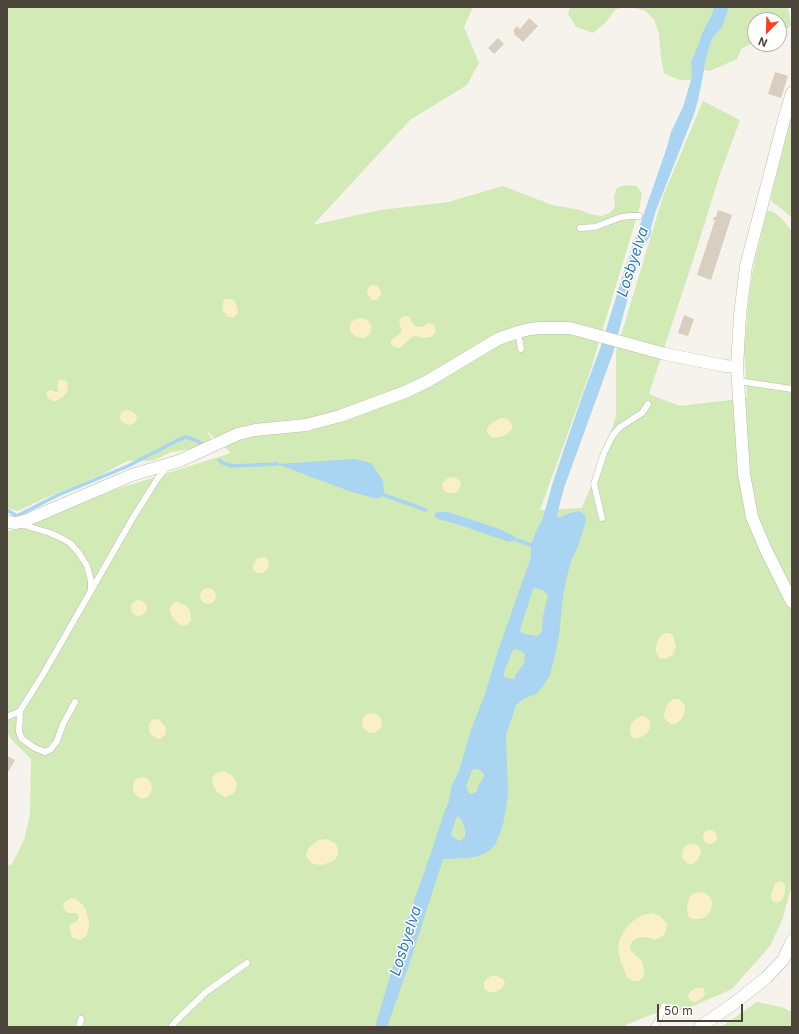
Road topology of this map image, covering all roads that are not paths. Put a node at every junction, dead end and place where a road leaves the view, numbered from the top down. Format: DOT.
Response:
graph roads {
  1 [pos="792,93"];
  2 [pos="639,216"];
  3 [pos="580,228"];
  4 [pos="518,332"];
  5 [pos="521,349"];
  6 [pos="737,367"];
  7 [pos="738,381"];
  8 [pos="792,389"];
  9 [pos="648,404"];
  10 [pos="169,464"];
  11 [pos="602,518"];
  12 [pos="12,522"];
  13 [pos="91,590"];
  14 [pos="792,602"];
  15 [pos="75,702"];
  16 [pos="20,711"];
  17 [pos="7,717"];
  18 [pos="792,941"];
  19 [pos="247,963"];
  20 [pos="664,1006"];
  21 [pos="81,1019"];
  22 [pos="79,1027"];
  23 [pos="171,1027"];
  24 [pos="654,1027"];
  25 [pos="700,1027"];
  1 -- 6 [label="street"];
  2 -- 3 [label="lane"];
  4 -- 5 [label="lane"];
  4 -- 6 [label="street"];
  4 -- 10 [label="street"];
  6 -- 7 [label="street"];
  7 -- 8 [label="lane"];
  7 -- 14 [label="street"];
  9 -- 11 [label="lane"];
  10 -- 12 [label="street"];
  10 -- 13 [label="lane"];
  12 -- 13 [label="lane"];
  13 -- 16 [label="lane"];
  15 -- 16 [label="lane"];
  16 -- 17 [label="lane"];
  18 -- 25 [label="street"];
  19 -- 23 [label="lane"];
  20 -- 24 [label="lane"];
  21 -- 22 [label="lane"];
}
